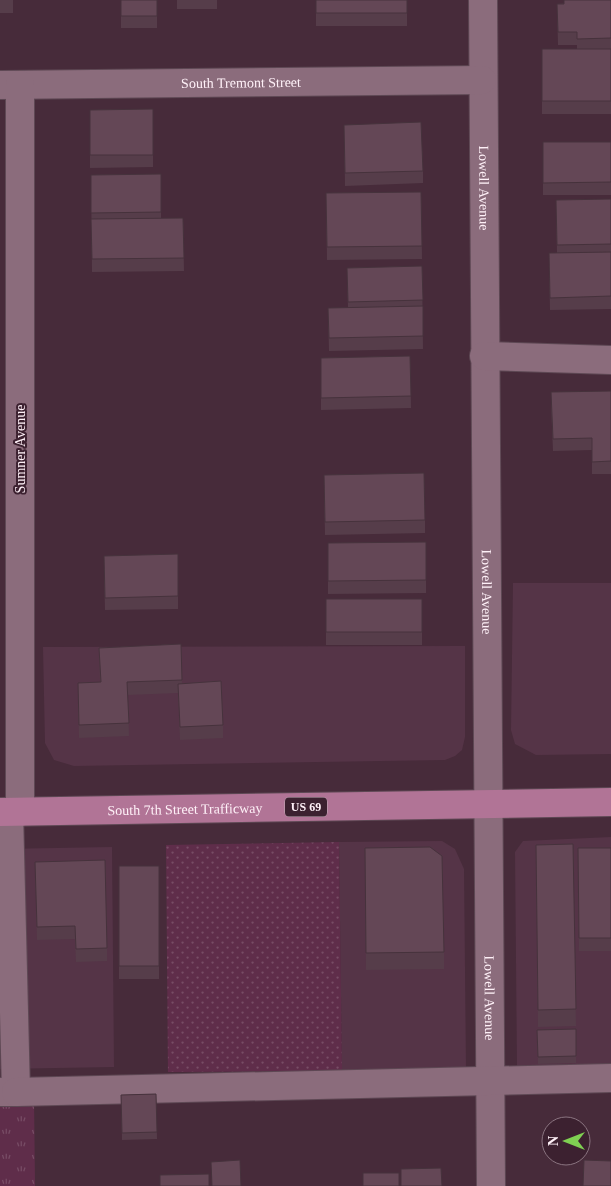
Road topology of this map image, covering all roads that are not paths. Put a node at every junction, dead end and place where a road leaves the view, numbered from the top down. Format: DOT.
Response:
graph roads {
  1 [pos="483,0"];
  2 [pos="482,80"];
  3 [pos="10,86"];
  4 [pos="484,356"];
  5 [pos="611,360"];
  6 [pos="611,802"];
  7 [pos="488,804"];
  8 [pos="10,812"];
  9 [pos="611,1078"];
  10 [pos="489,1081"];
  11 [pos="8,1092"];
  12 [pos="490,1186"];
  1 -- 2 [label="street, Lowell Avenue"];
  2 -- 3 [label="street, South Tremont Street"];
  2 -- 4 [label="street, Lowell Avenue"];
  3 -- 8 [label="street, Sumner Avenue"];
  4 -- 5 [label="street"];
  4 -- 7 [label="street, Lowell Avenue"];
  6 -- 7 [label="main road, South 7th Street Trafficway / US 69"];
  7 -- 8 [label="main road, South 7th Street Trafficway / US 69"];
  7 -- 10 [label="street, Lowell Avenue"];
  8 -- 11 [label="street, Sumner Avenue"];
  9 -- 10 [label="street"];
  10 -- 11 [label="street"];
  10 -- 12 [label="street, Lowell Avenue"];
}
